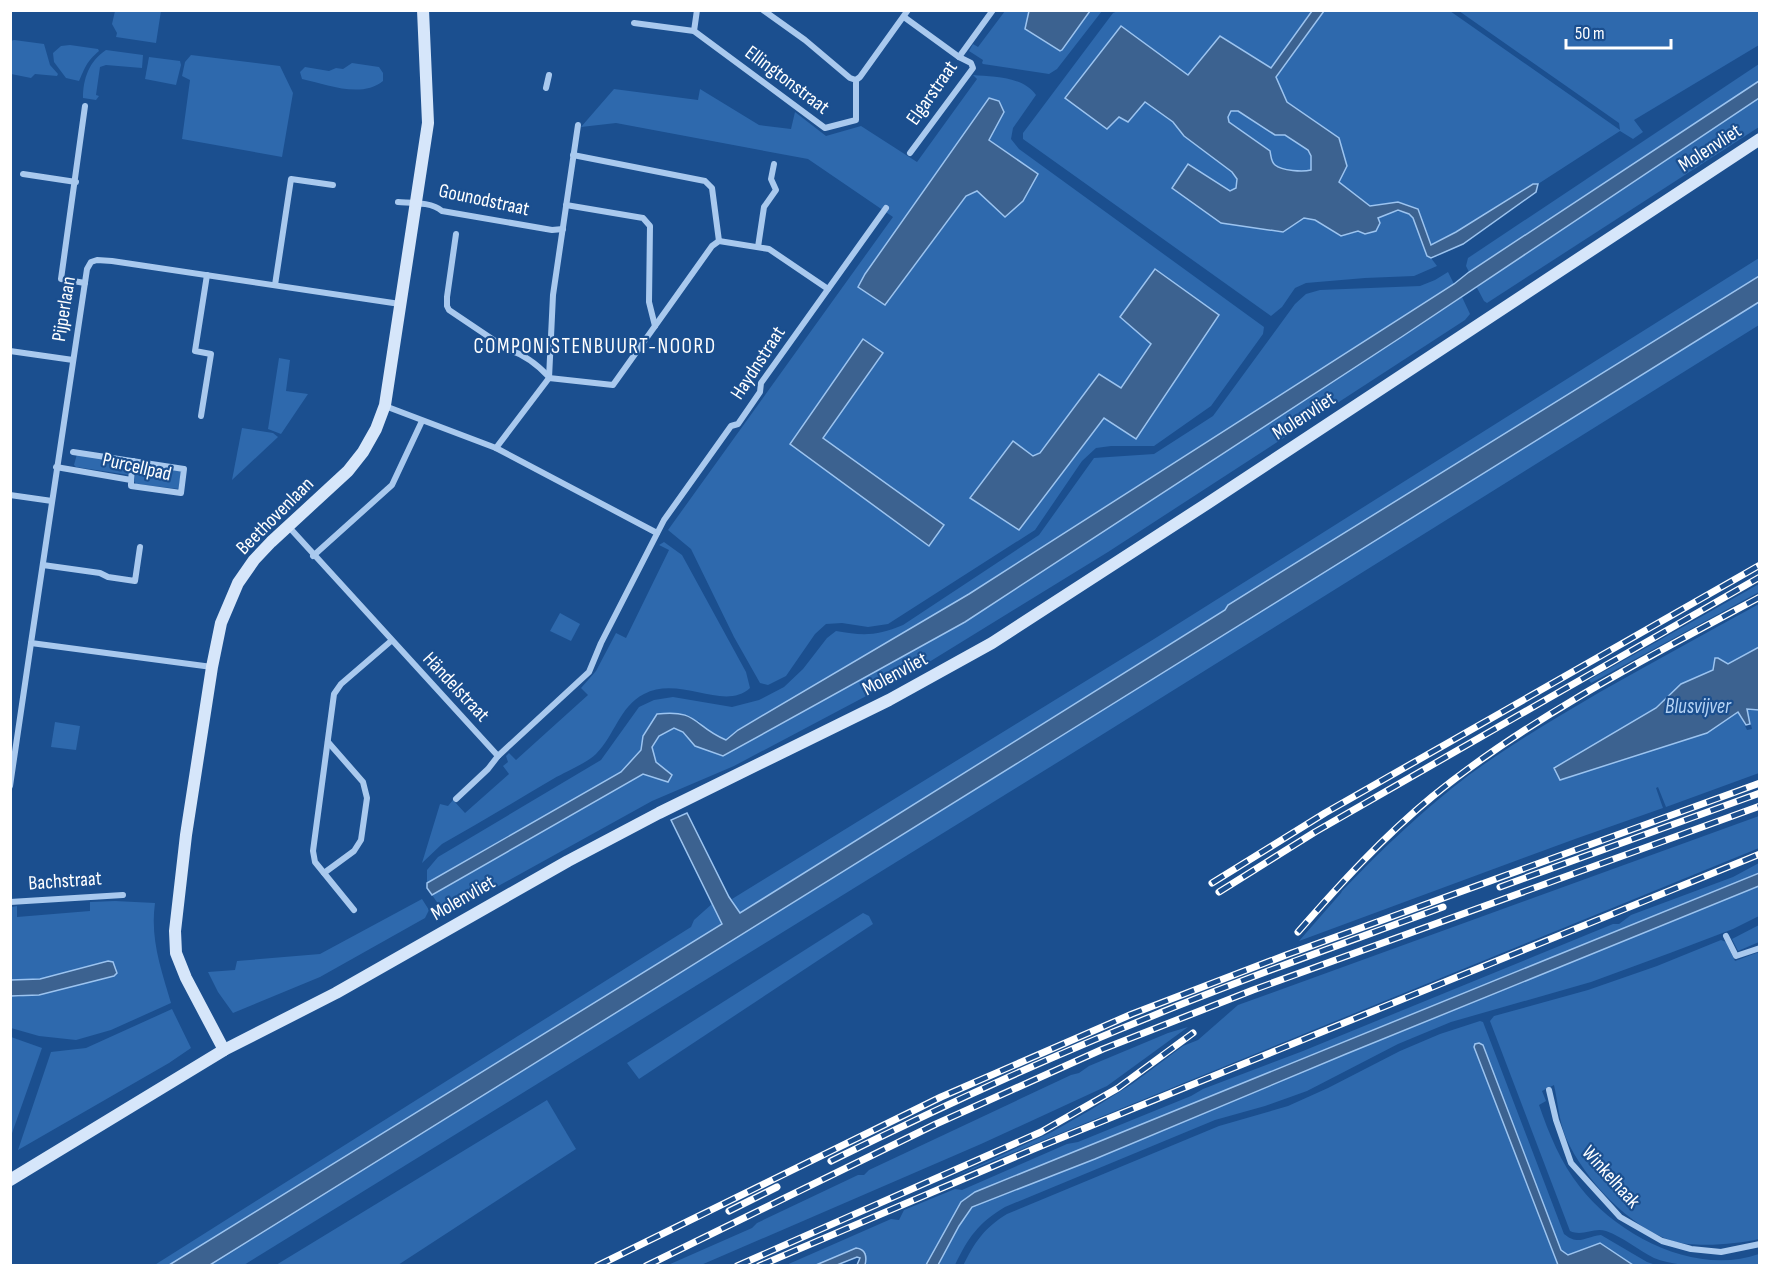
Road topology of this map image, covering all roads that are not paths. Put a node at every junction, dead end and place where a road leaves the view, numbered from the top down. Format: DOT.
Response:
graph roads {
  1 [pos="423,10"];
  2 [pos="697,10"];
  3 [pos="763,10"];
  4 [pos="908,10"];
  5 [pos="993,10"];
  6 [pos="904,17"];
  7 [pos="634,23"];
  8 [pos="694,31"];
  9 [pos="959,57"];
  10 [pos="549,75"];
  11 [pos="856,80"];
  12 [pos="546,88"];
  13 [pos="85,106"];
  14 [pos="578,125"];
  15 [pos="1760,139"];
  16 [pos="910,153"];
  17 [pos="573,155"];
  18 [pos="774,164"];
  19 [pos="23,174"];
  20 [pos="76,182"];
  21 [pos="333,185"];
  22 [pos="398,202"];
  23 [pos="416,203"];
  24 [pos="566,205"];
  25 [pos="886,208"];
  26 [pos="563,229"];
  27 [pos="456,234"];
  28 [pos="719,241"];
  29 [pos="758,248"];
  30 [pos="207,275"];
  31 [pos="85,283"];
  32 [pos="275,285"];
  33 [pos="828,290"];
  34 [pos="401,304"];
  35 [pos="655,326"];
  36 [pos="10,351"];
  37 [pos="73,360"];
  38 [pos="549,378"];
  39 [pos="385,405"];
  40 [pos="201,416"];
  41 [pos="422,421"];
  42 [pos="496,448"];
  43 [pos="73,452"];
  44 [pos="133,461"];
  45 [pos="57,467"];
  46 [pos="131,480"];
  47 [pos="10,495"];
  48 [pos="52,501"];
  49 [pos="288,526"];
  50 [pos="657,533"];
  51 [pos="140,547"];
  52 [pos="313,556"];
  53 [pos="43,565"];
  54 [pos="391,641"];
  55 [pos="31,642"];
  56 [pos="212,667"];
  57 [pos="328,742"];
  58 [pos="498,756"];
  59 [pos="10,786"];
  60 [pos="456,800"];
  61 [pos="324,873"];
  62 [pos="123,895"];
  63 [pos="10,902"];
  64 [pos="354,910"];
  65 [pos="1726,936"];
  66 [pos="1760,948"];
  67 [pos="224,1050"];
  68 [pos="1549,1090"];
  69 [pos="10,1180"];
  70 [pos="1760,1244"];
  1 -- 23 [label="street, Beethovenlaan"];
  2 -- 8 [label="street"];
  3 -- 11 [label="street, Ellingtonstraat"];
  4 -- 6 [label="street"];
  5 -- 9 [label="street, Elgarstraat"];
  6 -- 9 [label="street, Elgarstraat"];
  6 -- 11 [label="street"];
  7 -- 8 [label="street, Ellingtonstraat"];
  8 -- 11 [label="street, Ellingtonstraat"];
  9 -- 16 [label="street, Elgarstraat"];
  10 -- 12 [label="street"];
  13 -- 20 [label="street"];
  14 -- 17 [label="street"];
  15 -- 67 [label="street, Molenvliet"];
  17 -- 24 [label="street"];
  17 -- 28 [label="street"];
  18 -- 29 [label="street"];
  19 -- 20 [label="street"];
  20 -- 31 [label="street"];
  21 -- 32 [label="street"];
  22 -- 23 [label="street, Gounodstraat"];
  23 -- 26 [label="street, Gounodstraat"];
  23 -- 34 [label="street, Beethovenlaan"];
  24 -- 26 [label="street"];
  24 -- 35 [label="street"];
  25 -- 33 [label="street, Haydnstraat"];
  26 -- 38 [label="street"];
  27 -- 38 [label="street"];
  28 -- 29 [label="street"];
  28 -- 35 [label="street"];
  29 -- 33 [label="street"];
  30 -- 31 [label="street, Pijperlaan"];
  30 -- 32 [label="street, Pijperlaan"];
  30 -- 40 [label="street"];
  31 -- 37 [label="street, Pijperlaan"];
  32 -- 34 [label="street, Pijperlaan"];
  33 -- 50 [label="street, Haydnstraat"];
  34 -- 39 [label="street, Beethovenlaan"];
  35 -- 38 [label="street"];
  36 -- 37 [label="street"];
  37 -- 45 [label="street, Pijperlaan"];
  38 -- 42 [label="street"];
  39 -- 41 [label="street"];
  39 -- 49 [label="street, Beethovenlaan"];
  41 -- 42 [label="street"];
  41 -- 52 [label="street"];
  42 -- 50 [label="street"];
  43 -- 44 [label="street, Purcellpad"];
  44 -- 46 [label="street"];
  44 -- 46 [label="street, Purcellpad"];
  45 -- 46 [label="street, Purcellpad"];
  45 -- 48 [label="street, Pijperlaan"];
  47 -- 48 [label="street"];
  48 -- 53 [label="street, Pijperlaan"];
  49 -- 52 [label="street, Händelstraat"];
  49 -- 56 [label="street, Beethovenlaan"];
  50 -- 58 [label="street, Haydnstraat"];
  51 -- 53 [label="street"];
  52 -- 54 [label="street, Händelstraat"];
  53 -- 55 [label="street, Pijperlaan"];
  54 -- 57 [label="street"];
  54 -- 58 [label="street, Händelstraat"];
  55 -- 56 [label="street"];
  55 -- 59 [label="street, Pijperlaan"];
  56 -- 67 [label="street, Beethovenlaan"];
  57 -- 61 [label="street"];
  57 -- 61 [label="street"];
  58 -- 60 [label="street, Haydnstraat"];
  61 -- 64 [label="street"];
  62 -- 63 [label="street, Bachstraat"];
  65 -- 66 [label="street"];
  67 -- 69 [label="street, Molenvliet"];
  68 -- 70 [label="street, Winkelhaak"];
}
